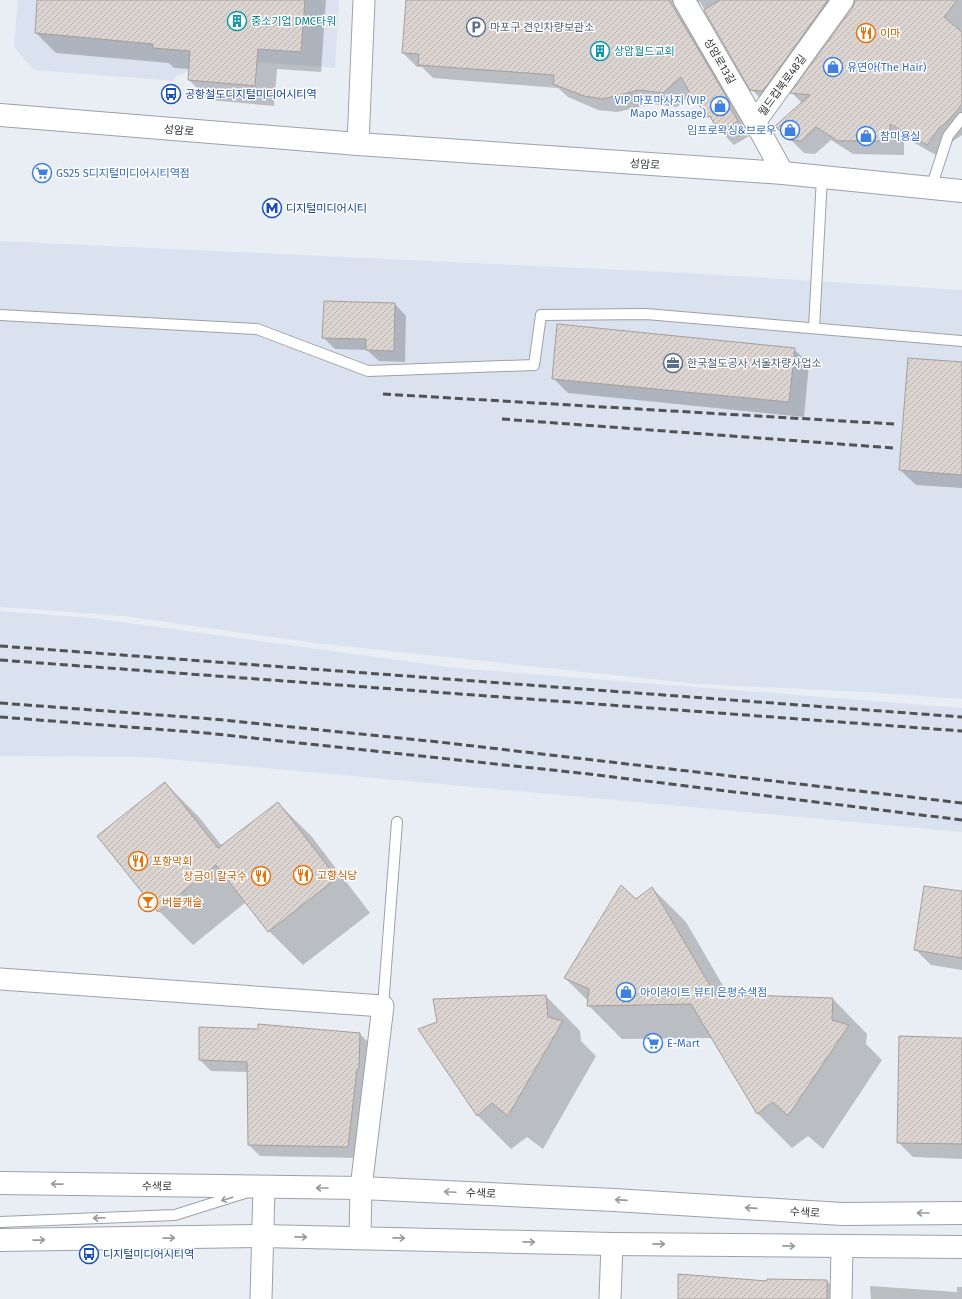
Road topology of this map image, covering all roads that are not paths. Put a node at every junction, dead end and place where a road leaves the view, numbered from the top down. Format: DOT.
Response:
graph roads {
  1 [pos="364,0"];
  2 [pos="684,0"];
  3 [pos="843,0"];
  4 [pos="0,115"];
  5 [pos="962,118"];
  6 [pos="756,122"];
  7 [pos="358,144"];
  8 [pos="783,173"];
  9 [pos="822,177"];
  10 [pos="931,188"];
  11 [pos="962,191"];
  12 [pos="0,315"];
  13 [pos="814,328"];
  14 [pos="962,341"];
  15 [pos="397,822"];
  16 [pos="0,979"];
  17 [pos="383,1006"];
  18 [pos="0,1183"];
  19 [pos="264,1188"];
  20 [pos="361,1188"];
  21 [pos="962,1213"];
  22 [pos="0,1222"];
  23 [pos="262,1236"];
  24 [pos="360,1237"];
  25 [pos="0,1240"];
  26 [pos="612,1244"];
  27 [pos="842,1247"];
  28 [pos="962,1247"];
  29 [pos="261,1299"];
  30 [pos="610,1299"];
  31 [pos="841,1299"];
  1 -- 7 [label="street"];
  2 -- 6 [label="street, 성암로13길"];
  3 -- 6 [label="street, 월드컵북로48길"];
  4 -- 7 [label="main road, 성암로"];
  5 -- 10 [label="lane"];
  6 -- 8 [label="street, 월드컵북로48길"];
  7 -- 8 [label="main road, 성암로"];
  8 -- 9 [label="main road, 성암로"];
  9 -- 10 [label="main road, 성암로"];
  9 -- 13 [label="lane"];
  10 -- 11 [label="main road, 성암로"];
  12 -- 13 [label="lane"];
  13 -- 14 [label="lane"];
  15 -- 17 [label="lane"];
  16 -- 17 [label="street"];
  17 -- 20 [label="street"];
  19 -- 18 [label="main road, 수색로, one-way"];
  20 -- 19 [label="main road, 수색로, one-way"];
  19 -- 22 [label="lane, one-way"];
  19 -- 23 [label="street"];
  21 -- 20 [label="main road, 수색로, one-way"];
  20 -- 24 [label="street"];
  23 -- 24 [label="main road, one-way"];
  25 -- 23 [label="main road, one-way"];
  23 -- 29 [label="street"];
  24 -- 26 [label="main road, one-way"];
  26 -- 27 [label="main road, one-way"];
  26 -- 30 [label="street"];
  27 -- 28 [label="main road"];
  27 -- 31 [label="street"];
}
